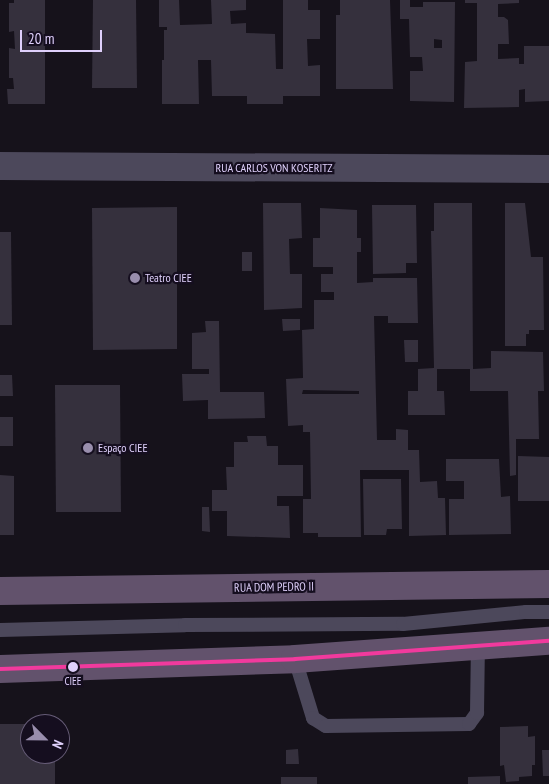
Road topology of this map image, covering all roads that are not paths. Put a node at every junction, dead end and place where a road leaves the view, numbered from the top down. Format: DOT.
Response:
graph roads {
  1 [pos="0,166"];
  2 [pos="549,169"];
  3 [pos="549,584"];
  4 [pos="0,591"];
  5 [pos="549,612"];
  6 [pos="0,630"];
  7 [pos="549,641"];
  8 [pos="478,644"];
  9 [pos="296,660"];
  10 [pos="0,669"];
  1 -- 2 [label="street, RUA CARLOS VON KOSERITZ"];
  3 -- 4 [label="main road, RUA DOM PEDRO II"];
  5 -- 6 [label="lane"];
  7 -- 8 [label="main road"];
  8 -- 9 [label="main road"];
  8 -- 9 [label="lane"];
  9 -- 10 [label="main road"];
}
